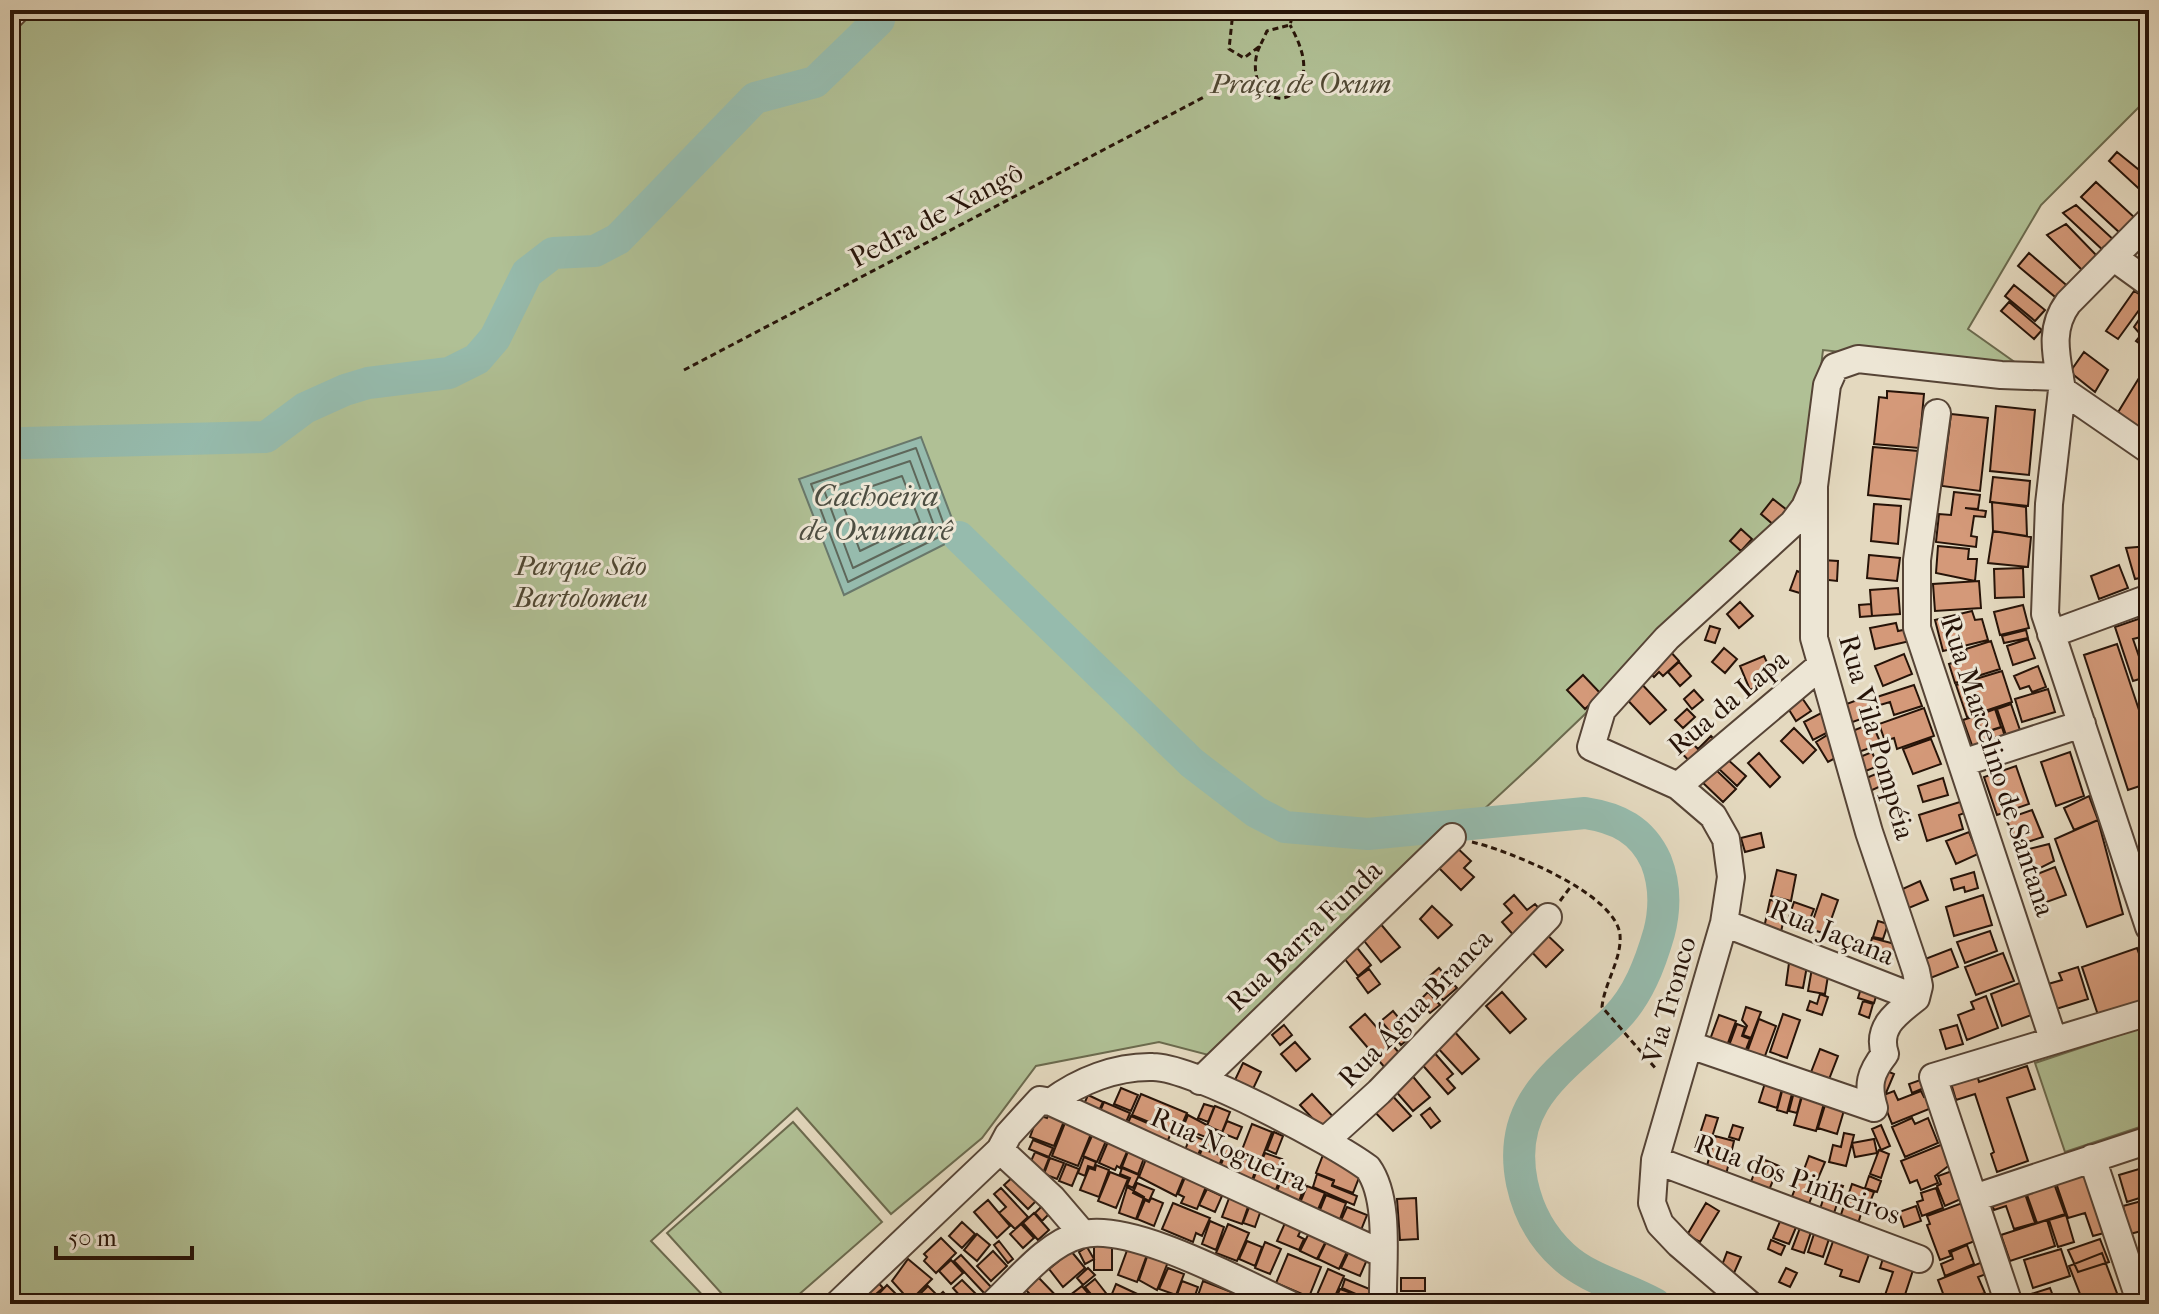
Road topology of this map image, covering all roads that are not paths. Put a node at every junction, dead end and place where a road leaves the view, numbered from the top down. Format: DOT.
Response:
graph roads {
  1 [pos="16,10"];
  2 [pos="10,16"];
  3 [pos="2149,221"];
  4 [pos="2113,257"];
  5 [pos="2149,283"];
  6 [pos="2061,383"];
  7 [pos="1937,413"];
  8 [pos="2149,450"];
  9 [pos="1814,486"];
  10 [pos="2149,598"];
  11 [pos="2051,634"];
  12 [pos="1819,667"];
  13 [pos="2082,724"];
  14 [pos="1962,763"];
  15 [pos="1678,786"];
  16 [pos="1452,837"];
  17 [pos="2149,857"];
  18 [pos="2139,894"];
  19 [pos="1548,917"];
  20 [pos="1724,923"];
  21 [pos="2149,927"];
  22 [pos="1916,998"];
  23 [pos="2149,1012"];
  24 [pos="2053,1039"];
  25 [pos="1690,1045"];
  26 [pos="1200,1081"];
  27 [pos="1051,1102"];
  28 [pos="2149,1140"];
  29 [pos="1325,1141"];
  30 [pos="1000,1150"];
  31 [pos="2092,1158"];
  32 [pos="1655,1160"];
  33 [pos="1974,1198"];
  34 [pos="1082,1233"];
  35 [pos="1381,1253"];
  36 [pos="1919,1259"];
  37 [pos="838,1304"];
  38 [pos="993,1304"];
  39 [pos="1289,1304"];
  40 [pos="1383,1304"];
  41 [pos="1749,1304"];
  42 [pos="2009,1304"];
  43 [pos="2141,1304"];
  1 -- 2 [label="street"];
  3 -- 4 [label="street"];
  4 -- 5 [label="street"];
  4 -- 6 [label="street"];
  6 -- 8 [label="street"];
  6 -- 9 [label="street"];
  6 -- 11 [label="street"];
  7 -- 14 [label="street, Rua Marcelino de Santana"];
  9 -- 12 [label="street, Rua Vila Pompéia"];
  9 -- 15 [label="street, Via Tronco"];
  10 -- 11 [label="street"];
  11 -- 13 [label="street"];
  12 -- 15 [label="street, Rua da Lapa"];
  12 -- 22 [label="street, Rua Vila Pompéia"];
  13 -- 14 [label="street"];
  13 -- 18 [label="street"];
  14 -- 24 [label="street, Rua Marcelino de Santana"];
  15 -- 20 [label="street, Via Tronco"];
  16 -- 26 [label="street, Rua Barra Funda"];
  17 -- 18 [label="street"];
  18 -- 21 [label="street"];
  19 -- 29 [label="street, Rua Água Branca"];
  20 -- 22 [label="street, Rua Jaçana"];
  20 -- 25 [label="street, Via Tronco"];
  22 -- 25 [label="street"];
  23 -- 24 [label="street"];
  24 -- 33 [label="street"];
  25 -- 32 [label="street, Via Tronco"];
  26 -- 27 [label="street"];
  26 -- 29 [label="street"];
  27 -- 30 [label="street"];
  27 -- 35 [label="street, Rua Nogueira"];
  28 -- 31 [label="street"];
  29 -- 35 [label="street"];
  30 -- 34 [label="street"];
  30 -- 37 [label="street"];
  31 -- 33 [label="street"];
  31 -- 43 [label="street"];
  32 -- 36 [label="street, Rua dos Pinheiros"];
  32 -- 41 [label="street, Via Tronco"];
  33 -- 42 [label="street"];
  34 -- 38 [label="street"];
  34 -- 39 [label="street"];
  35 -- 40 [label="street"];
}
